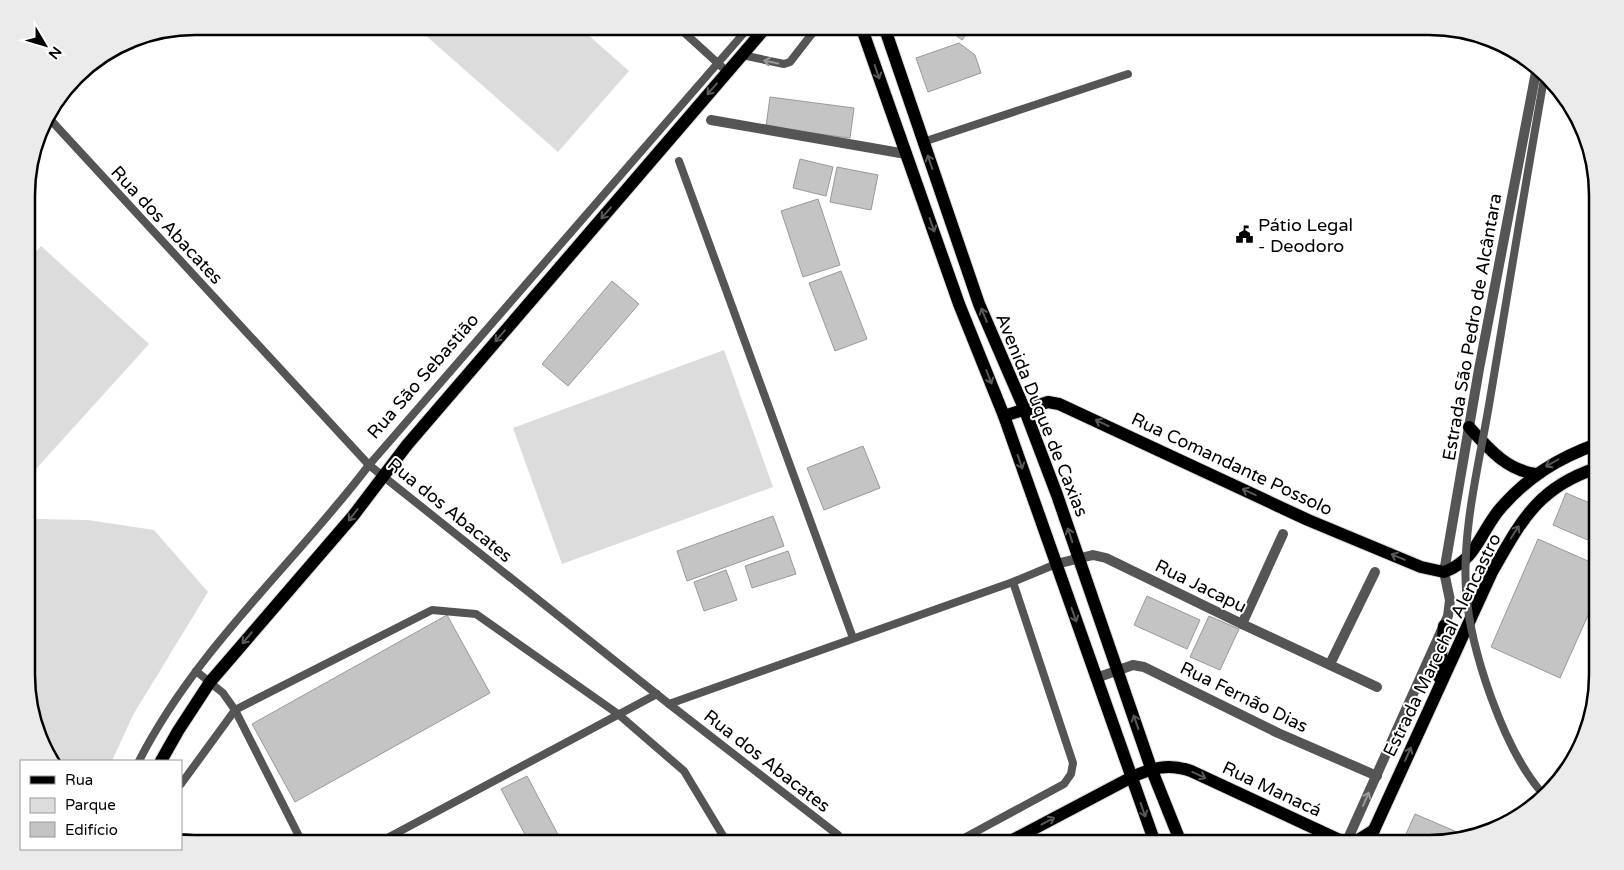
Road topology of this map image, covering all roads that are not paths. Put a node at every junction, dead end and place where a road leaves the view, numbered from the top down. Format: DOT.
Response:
graph roads {
  1 [pos="688,35"];
  2 [pos="744,35"];
  3 [pos="759,35"];
  4 [pos="811,35"];
  5 [pos="864,35"];
  6 [pos="887,35"];
  7 [pos="742,55"];
  8 [pos="723,68"];
  9 [pos="1128,74"];
  10 [pos="1535,76"];
  11 [pos="1543,83"];
  12 [pos="712,120"];
  13 [pos="53,122"];
  14 [pos="923,142"];
  15 [pos="906,154"];
  16 [pos="680,161"];
  17 [pos="1024,408"];
  18 [pos="1004,416"];
  19 [pos="1469,427"];
  20 [pos="1589,447"];
  21 [pos="369,465"];
  22 [pos="1589,471"];
  23 [pos="1536,474"];
  24 [pos="382,475"];
  25 [pos="1283,534"];
  26 [pos="1078,557"];
  27 [pos="1056,564"];
  28 [pos="1375,572"];
  29 [pos="1444,572"];
  30 [pos="1013,582"];
  31 [pos="1242,624"];
  32 [pos="1444,626"];
  33 [pos="853,638"];
  34 [pos="1330,664"];
  35 [pos="1117,669"];
  36 [pos="196,671"];
  37 [pos="1096,678"];
  38 [pos="210,682"];
  39 [pos="1439,685"];
  40 [pos="1377,687"];
  41 [pos="657,694"];
  42 [pos="669,704"];
  43 [pos="235,710"];
  44 [pos="618,714"];
  45 [pos="140,760"];
  46 [pos="162,760"];
  47 [pos="1152,768"];
  48 [pos="1377,776"];
  49 [pos="1132,777"];
  50 [pos="182,783"];
  51 [pos="1540,789"];
  52 [pos="1374,830"];
  53 [pos="298,835"];
  54 [pos="393,835"];
  55 [pos="723,835"];
  56 [pos="838,835"];
  57 [pos="970,835"];
  58 [pos="1022,835"];
  59 [pos="1152,835"];
  60 [pos="1178,835"];
  61 [pos="1329,835"];
  62 [pos="1350,835"];
  63 [pos="1363,835"];
  64 [pos="1372,835"];
  1 -- 8 [label="lane"];
  2 -- 8 [label="lane, Rua São Sebastião"];
  3 -- 7 [label="main road, Rua São Sebastião"];
  4 -- 7 [label="lane, one-way"];
  5 -- 15 [label="main road, Avenida Duque de Caxias, one-way"];
  6 -- 14 [label="main road, Avenida Duque de Caxias"];
  7 -- 8 [label="main road, Rua São Sebastião"];
  8 -- 21 [label="lane, Rua São Sebastião"];
  8 -- 24 [label="main road, Rua São Sebastião, one-way"];
  9 -- 14 [label="lane"];
  10 -- 19 [label="street, Estrada São Pedro de Alcântara"];
  11 -- 51 [label="lane, bridge"];
  12 -- 15 [label="street"];
  13 -- 21 [label="lane, Rua dos Abacates"];
  17 -- 14 [label="main road, Avenida Duque de Caxias, one-way"];
  15 -- 18 [label="main road, Avenida Duque de Caxias, one-way"];
  16 -- 33 [label="lane"];
  17 -- 18 [label="main road, Rua Comandante Possolo"];
  26 -- 17 [label="main road, Avenida Duque de Caxias, one-way"];
  29 -- 17 [label="main road, Rua Comandante Possolo, one-way"];
  18 -- 27 [label="main road, Avenida Duque de Caxias, one-way"];
  19 -- 23 [label="main road"];
  19 -- 29 [label="street, Estrada São Pedro de Alcântara"];
  20 -- 23 [label="main road, Estrada Marechal Alencastro, one-way"];
  21 -- 24 [label="lane, Rua dos Abacates"];
  21 -- 36 [label="lane, Rua São Sebastião"];
  39 -- 22 [label="main road, Estrada Marechal Alencastro, one-way"];
  23 -- 29 [label="main road, Estrada Marechal Alencastro"];
  24 -- 38 [label="main road, Rua São Sebastião, one-way"];
  24 -- 41 [label="lane, Rua dos Abacates"];
  25 -- 31 [label="street"];
  26 -- 27 [label="street, Rua Jacapu"];
  26 -- 31 [label="street, Rua Jacapu"];
  26 -- 35 [label="main road, Avenida Duque de Caxias"];
  27 -- 30 [label="lane"];
  27 -- 37 [label="main road, Avenida Duque de Caxias, one-way"];
  28 -- 34 [label="street"];
  29 -- 32 [label="street, Estrada Marechal Alencastro"];
  30 -- 33 [label="lane"];
  30 -- 57 [label="lane"];
  31 -- 34 [label="street, Rua Jacapu"];
  32 -- 39 [label="main road"];
  32 -- 48 [label="street, Estrada Marechal Alencastro"];
  33 -- 42 [label="lane"];
  34 -- 40 [label="street, Rua Jacapu"];
  35 -- 37 [label="street, Rua Fernão Dias"];
  47 -- 35 [label="main road, Avenida Duque de Caxias, one-way"];
  35 -- 48 [label="street, Rua Fernão Dias"];
  36 -- 38 [label="lane"];
  36 -- 45 [label="lane, Rua São Sebastião"];
  37 -- 49 [label="main road, Avenida Duque de Caxias"];
  38 -- 43 [label="lane"];
  38 -- 46 [label="main road, Rua São Sebastião"];
  52 -- 39 [label="main road, Estrada Marechal Alencastro, one-way"];
  41 -- 42 [label="lane, Rua dos Abacates"];
  41 -- 44 [label="lane"];
  42 -- 56 [label="lane, Rua dos Abacates"];
  43 -- 44 [label="lane"];
  43 -- 50 [label="lane"];
  43 -- 53 [label="lane"];
  44 -- 54 [label="lane"];
  44 -- 55 [label="lane"];
  47 -- 49 [label="main road"];
  47 -- 60 [label="main road, Avenida Duque de Caxias"];
  47 -- 61 [label="main road, Rua Manacá, one-way"];
  62 -- 48 [label="street, Estrada Marechal Alencastro, one-way"];
  58 -- 49 [label="main road, one-way"];
  49 -- 59 [label="main road, Avenida Duque de Caxias, one-way"];
  52 -- 63 [label="main road"];
  52 -- 64 [label="main road, Estrada Marechal Alencastro"];
}
